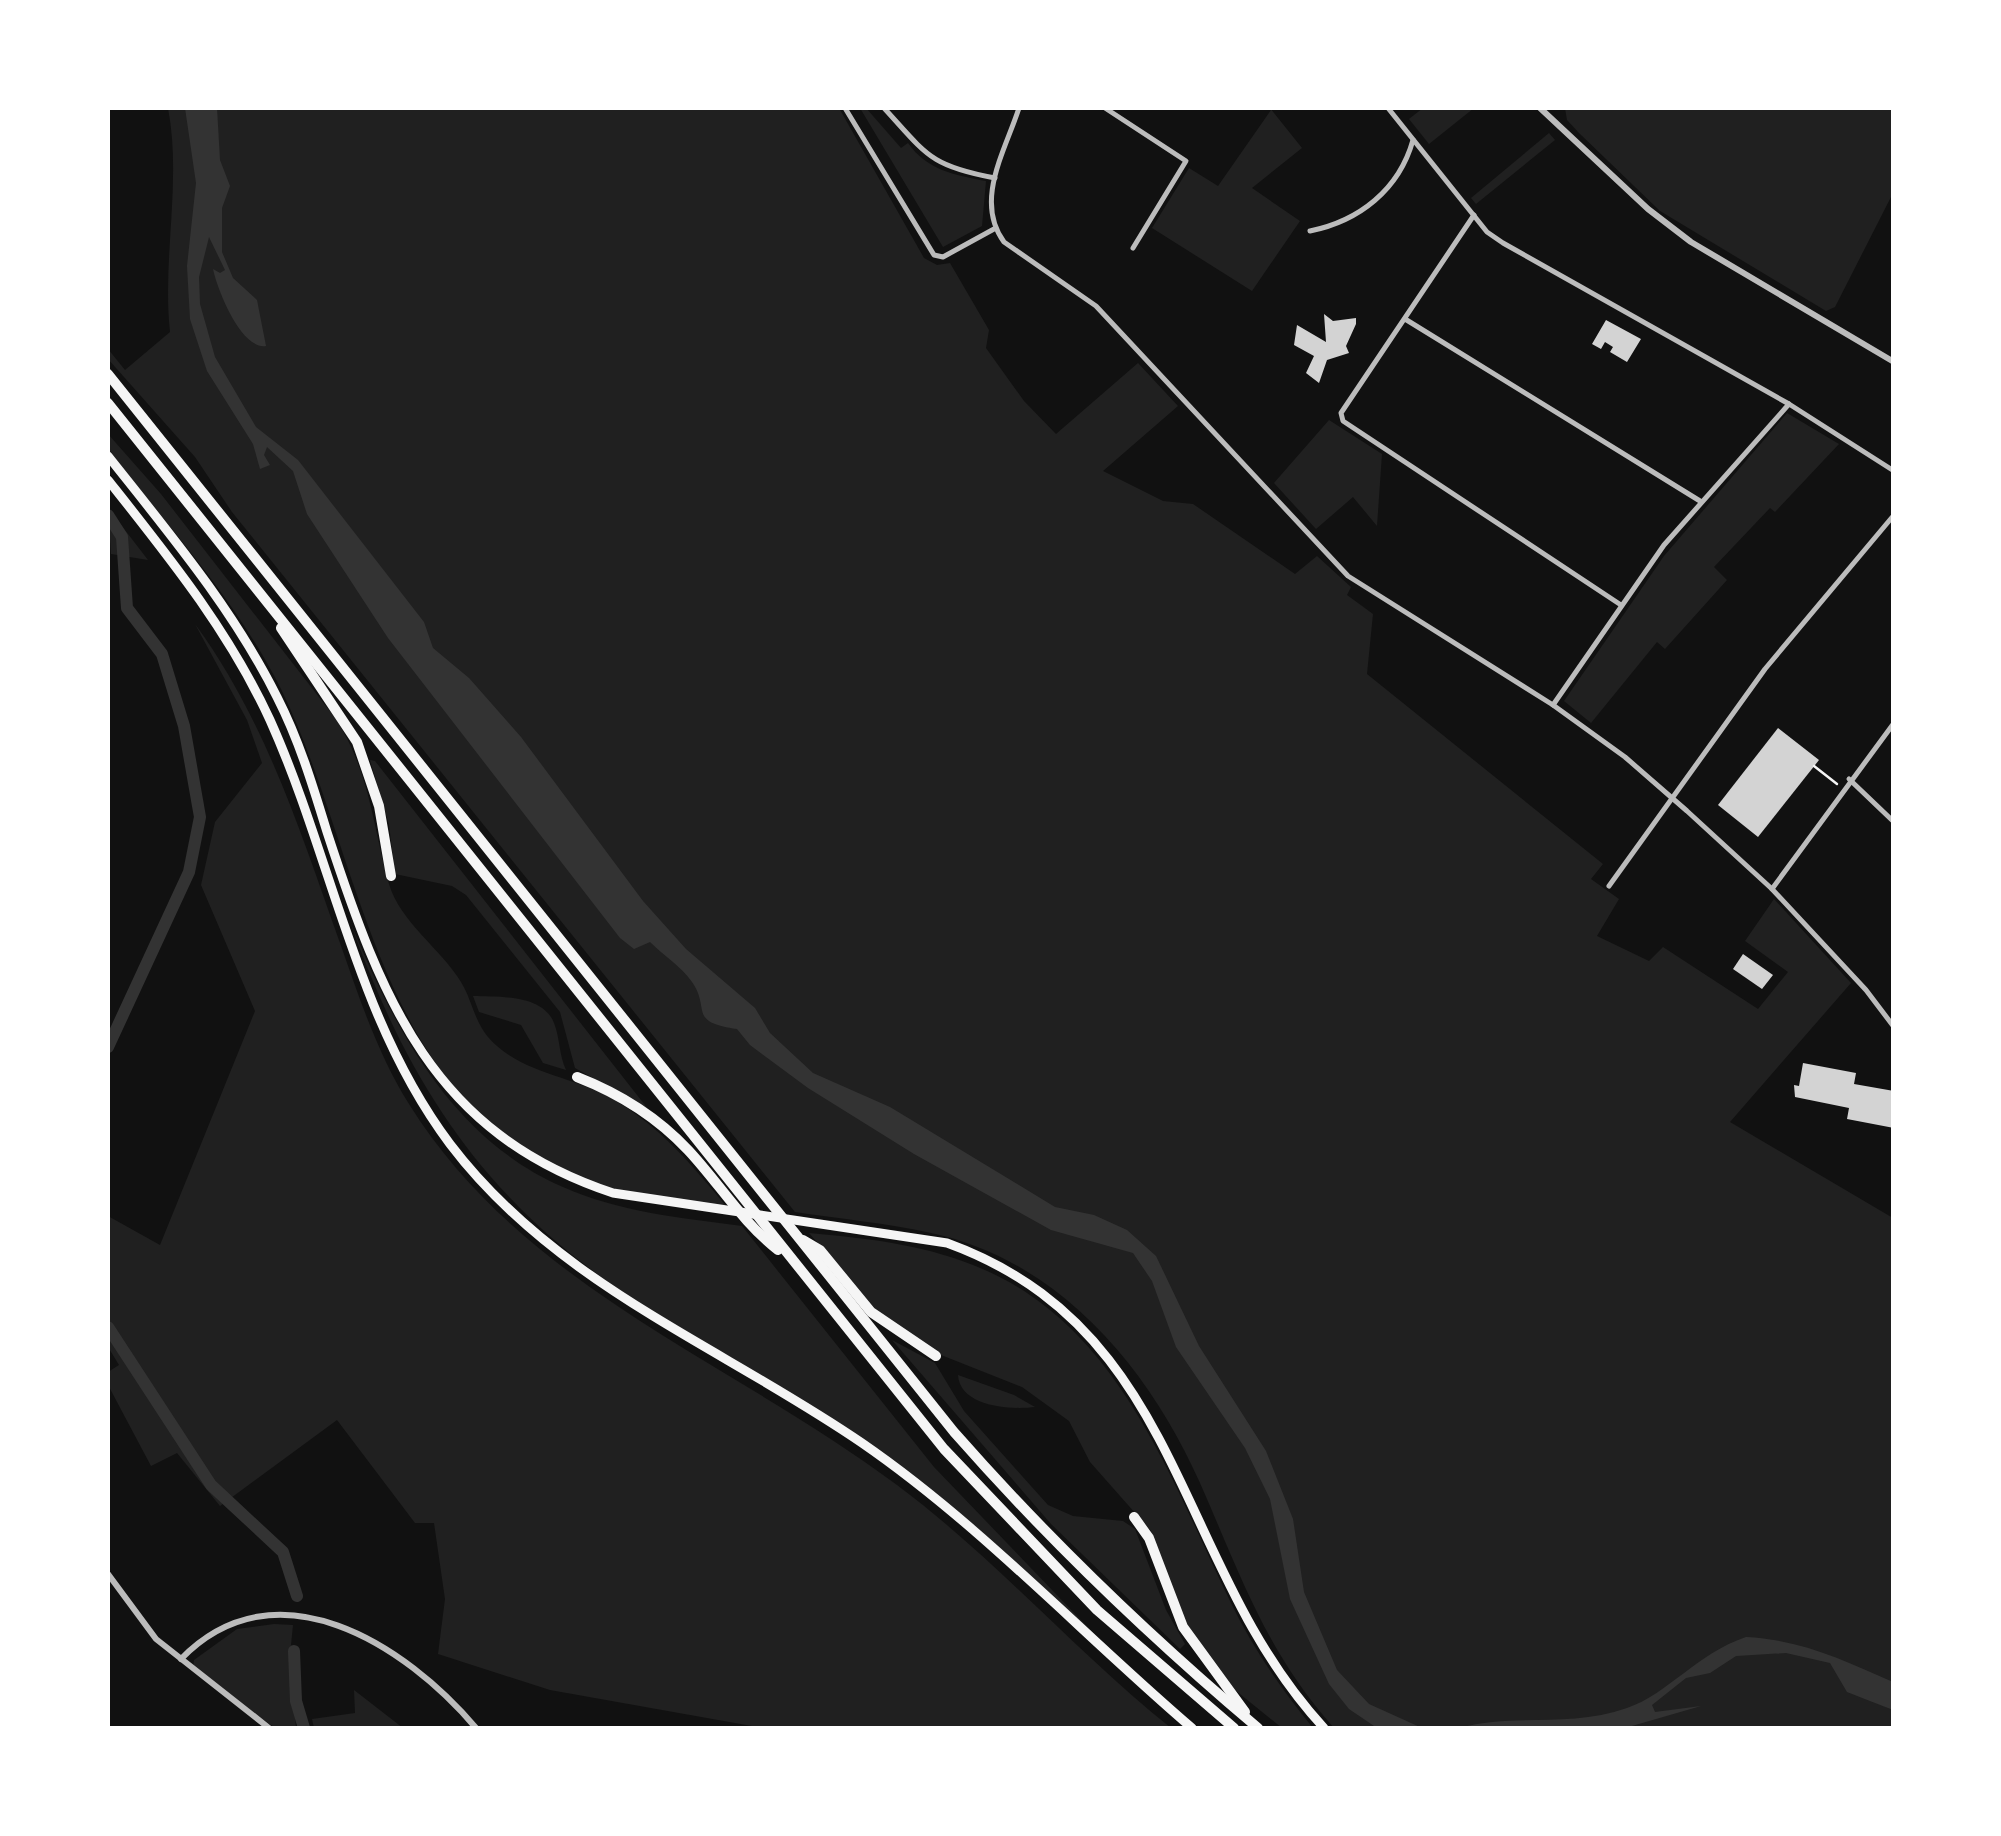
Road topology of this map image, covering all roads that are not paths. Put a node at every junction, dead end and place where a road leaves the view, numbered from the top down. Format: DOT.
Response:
graph roads {
  1 [pos="846,108"];
  2 [pos="884,108"];
  3 [pos="1020,108"];
  4 [pos="1104,108"];
  5 [pos="1388,108"];
  6 [pos="1540,108"];
  7 [pos="1414,140"];
  8 [pos="996,178"];
  9 [pos="1474,215"];
  10 [pos="994,229"];
  11 [pos="1310,230"];
  12 [pos="1133,248"];
  13 [pos="1405,319"];
  14 [pos="1894,362"];
  15 [pos="108,374"];
  16 [pos="108,403"];
  17 [pos="1789,404"];
  18 [pos="108,456"];
  19 [pos="1894,471"];
  20 [pos="108,480"];
  21 [pos="1700,501"];
  22 [pos="1894,515"];
  23 [pos="1621,605"];
  24 [pos="272,609"];
  25 [pos="1552,705"];
  26 [pos="1894,723"];
  27 [pos="1850,779"];
  28 [pos="1672,798"];
  29 [pos="1894,822"];
  30 [pos="391,876"];
  31 [pos="1609,886"];
  32 [pos="1772,889"];
  33 [pos="1894,1026"];
  34 [pos="577,1077"];
  35 [pos="794,1235"];
  36 [pos="794,1262"];
  37 [pos="936,1356"];
  38 [pos="1134,1517"];
  39 [pos="108,1574"];
  40 [pos="112,1586"];
  41 [pos="180,1659"];
  42 [pos="269,1728"];
  43 [pos="476,1728"];
  44 [pos="1192,1728"];
  45 [pos="1234,1728"];
  46 [pos="1258,1728"];
  47 [pos="1324,1728"];
  1 -- 10 [label="street"];
  2 -- 8 [label="street"];
  3 -- 8 [label="street"];
  4 -- 12 [label="street"];
  5 -- 7 [label="street"];
  6 -- 14 [label="street"];
  7 -- 9 [label="street"];
  7 -- 11 [label="street"];
  8 -- 10 [label="street"];
  9 -- 13 [label="street"];
  9 -- 17 [label="street"];
  10 -- 25 [label="street"];
  13 -- 21 [label="street"];
  13 -- 23 [label="street"];
  15 -- 35 [label="highway"];
  16 -- 24 [label="highway"];
  17 -- 19 [label="street"];
  17 -- 21 [label="street"];
  18 -- 47 [label="highway"];
  20 -- 44 [label="highway"];
  21 -- 23 [label="street"];
  22 -- 28 [label="street"];
  23 -- 25 [label="street"];
  24 -- 30 [label="highway"];
  24 -- 36 [label="highway"];
  25 -- 28 [label="street"];
  26 -- 27 [label="street"];
  27 -- 29 [label="street"];
  27 -- 32 [label="street"];
  28 -- 31 [label="street"];
  28 -- 32 [label="street"];
  32 -- 33 [label="street"];
  34 -- 36 [label="highway"];
  35 -- 37 [label="highway"];
  35 -- 46 [label="highway"];
  36 -- 45 [label="highway"];
  38 -- 46 [label="highway"];
  39 -- 40 [label="street"];
  40 -- 41 [label="street"];
  41 -- 42 [label="street"];
  41 -- 43 [label="street"];
}
